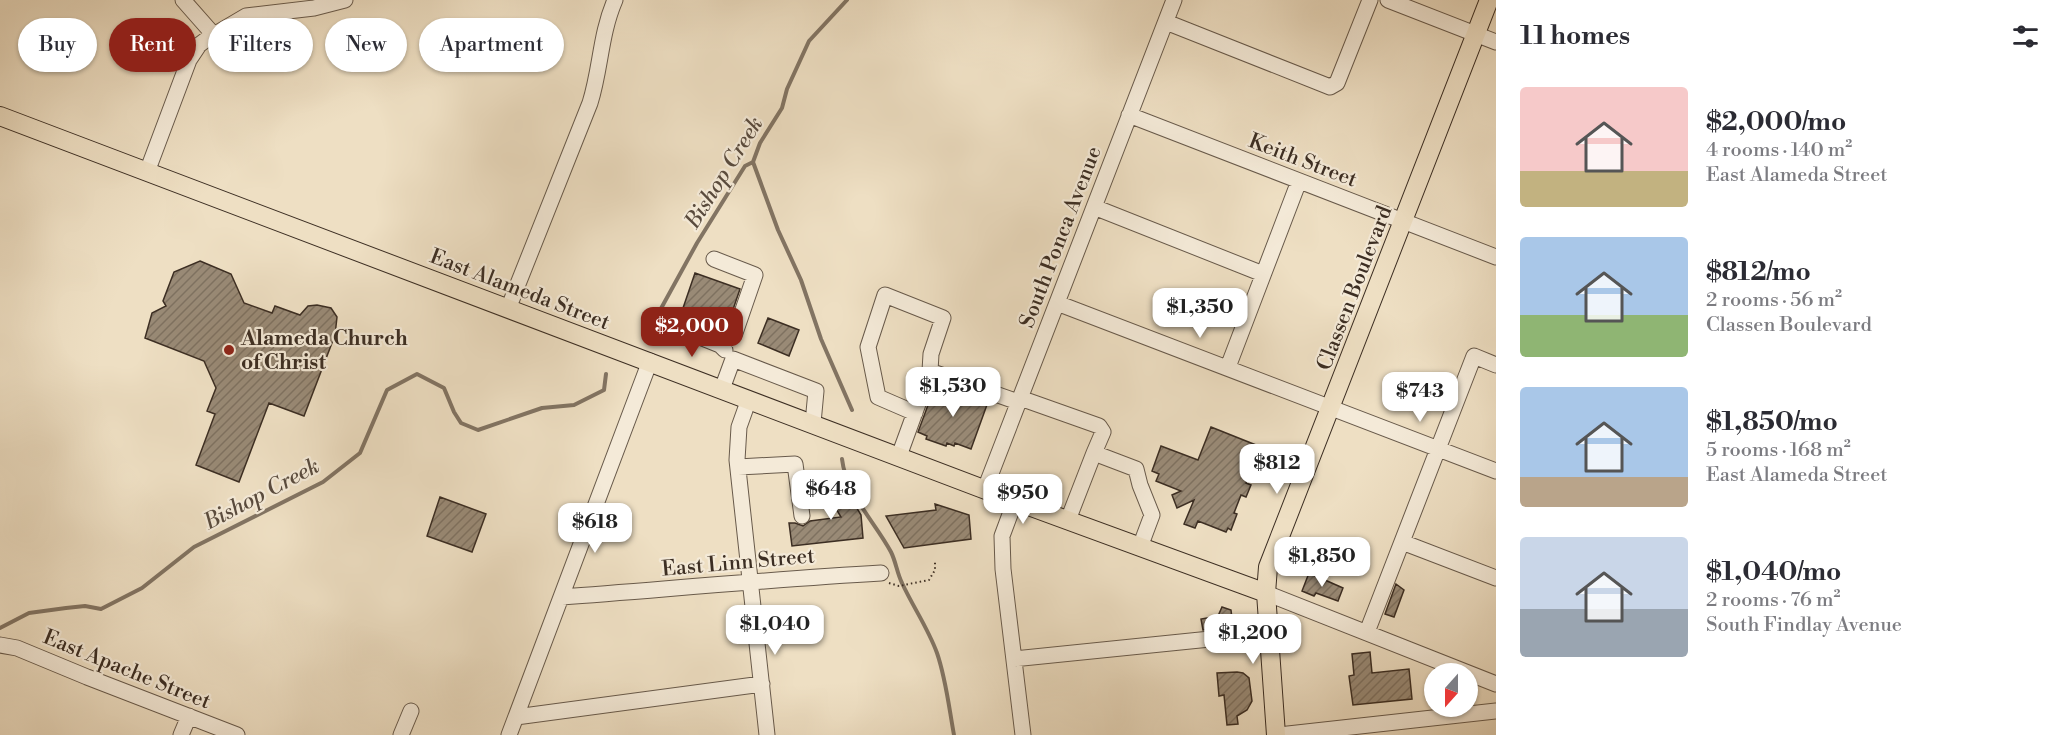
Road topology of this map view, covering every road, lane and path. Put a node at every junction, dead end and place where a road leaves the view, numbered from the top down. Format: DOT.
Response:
graph roads {
  1 [pos="183,0"];
  2 [pos="345,0"];
  3 [pos="615,0"];
  4 [pos="1174,0"];
  5 [pos="1370,0"];
  6 [pos="1388,0"];
  7 [pos="1489,0"];
  8 [pos="246,18"];
  9 [pos="1166,22"];
  10 [pos="208,28"];
  11 [pos="1476,34"];
  12 [pos="208,38"];
  13 [pos="1496,42"];
  14 [pos="1129,115"];
  15 [pos="0,116"];
  16 [pos="147,172"];
  17 [pos="1299,181"];
  18 [pos="1094,207"];
  19 [pos="1404,222"];
  20 [pos="1496,257"];
  21 [pos="714,259"];
  22 [pos="1263,274"];
  23 [pos="1057,303"];
  24 [pos="508,309"];
  25 [pos="670,325"];
  26 [pos="720,345"];
  27 [pos="734,359"];
  28 [pos="650,361"];
  29 [pos="1496,365"];
  30 [pos="1228,367"];
  31 [pos="930,370"];
  32 [pos="722,389"];
  33 [pos="749,399"];
  34 [pos="1019,400"];
  35 [pos="1331,407"];
  36 [pos="915,413"];
  37 [pos="813,423"];
  38 [pos="1439,448"];
  39 [pos="1094,453"];
  40 [pos="899,456"];
  41 [pos="738,467"];
  42 [pos="1496,471"];
  43 [pos="985,489"];
  44 [pos="1015,501"];
  45 [pos="802,516"];
  46 [pos="1068,520"];
  47 [pos="1402,542"];
  48 [pos="1140,547"];
  49 [pos="935,562"];
  50 [pos="881,573"];
  51 [pos="1496,578"];
  52 [pos="750,581"];
  53 [pos="899,586"];
  54 [pos="1266,593"];
  55 [pos="562,597"];
  56 [pos="1367,632"];
  57 [pos="1269,633"];
  58 [pos="0,645"];
  59 [pos="1014,659"];
  60 [pos="762,684"];
  61 [pos="1496,689"];
  62 [pos="411,711"];
  63 [pos="1494,711"];
  64 [pos="189,716"];
  65 [pos="516,717"];
  66 [pos="510,734"];
  67 [pos="181,735"];
  68 [pos="237,735"];
  69 [pos="401,735"];
  70 [pos="767,735"];
  71 [pos="1023,735"];
  72 [pos="1278,735"];
  1 -- 10 [label="street"];
  2 -- 8 [label="street"];
  3 -- 24 [label="street"];
  4 -- 9 [label="street, South Ponca Avenue"];
  5 -- 9 [label="street"];
  6 -- 11 [label="street"];
  7 -- 11 [label="main road, Classen Boulevard"];
  9 -- 14 [label="street, South Ponca Avenue"];
  11 -- 13 [label="street"];
  11 -- 19 [label="main road, Classen Boulevard"];
  12 -- 16 [label="street"];
  14 -- 17 [label="street, Keith Street"];
  14 -- 18 [label="street, South Ponca Avenue"];
  15 -- 16 [label="main road, East Alameda Street"];
  16 -- 24 [label="main road, East Alameda Street"];
  17 -- 19 [label="street, Keith Street"];
  17 -- 22 [label="street"];
  18 -- 22 [label="street"];
  18 -- 23 [label="street, South Ponca Avenue"];
  19 -- 20 [label="street, Keith Street"];
  19 -- 35 [label="main road, Classen Boulevard"];
  21 -- 26 [label="street"];
  22 -- 30 [label="street"];
  23 -- 30 [label="street"];
  23 -- 34 [label="street, South Ponca Avenue"];
  24 -- 28 [label="main road, East Alameda Street"];
  25 -- 26 [label="street"];
  26 -- 27 [label="street"];
  27 -- 32 [label="street"];
  27 -- 37 [label="street"];
  28 -- 32 [label="main road, East Alameda Street"];
  28 -- 55 [label="street"];
  29 -- 38 [label="street"];
  30 -- 35 [label="street"];
  31 -- 34 [label="street"];
  31 -- 36 [label="street"];
  31 -- 36 [label="street"];
  32 -- 33 [label="main road, East Alameda Street"];
  33 -- 37 [label="main road, East Alameda Street"];
  33 -- 41 [label="street"];
  34 -- 39 [label="street"];
  34 -- 43 [label="street, South Ponca Avenue"];
  35 -- 38 [label="street"];
  35 -- 54 [label="main road, Classen Boulevard"];
  36 -- 40 [label="street"];
  37 -- 40 [label="main road, East Alameda Street"];
  38 -- 42 [label="street"];
  38 -- 47 [label="street"];
  39 -- 46 [label="street"];
  39 -- 48 [label="street"];
  40 -- 43 [label="main road, East Alameda Street"];
  41 -- 45 [label="street"];
  41 -- 52 [label="street"];
  43 -- 44 [label="main road, East Alameda Street"];
  44 -- 46 [label="main road, East Alameda Street"];
  44 -- 59 [label="street"];
  46 -- 48 [label="main road, East Alameda Street"];
  47 -- 51 [label="street"];
  47 -- 56 [label="street"];
  48 -- 54 [label="main road, East Alameda Street"];
  49 -- 53 [label="path"];
  50 -- 52 [label="street, East Linn Street"];
  52 -- 55 [label="street, East Linn Street"];
  52 -- 60 [label="street"];
  54 -- 56 [label="street, East Alameda Street"];
  54 -- 57 [label="main road, Classen Boulevard"];
  55 -- 65 [label="street"];
  56 -- 61 [label="street, East Alameda Street"];
  57 -- 59 [label="street"];
  57 -- 72 [label="main road, Classen Boulevard"];
  58 -- 64 [label="street, East Apache Street"];
  59 -- 71 [label="street"];
  60 -- 65 [label="street"];
  60 -- 70 [label="street"];
  61 -- 63 [label="street"];
  62 -- 69 [label="street"];
  63 -- 72 [label="street"];
  64 -- 67 [label="street"];
  64 -- 68 [label="street, East Apache Street"];
  65 -- 66 [label="street"];
}
